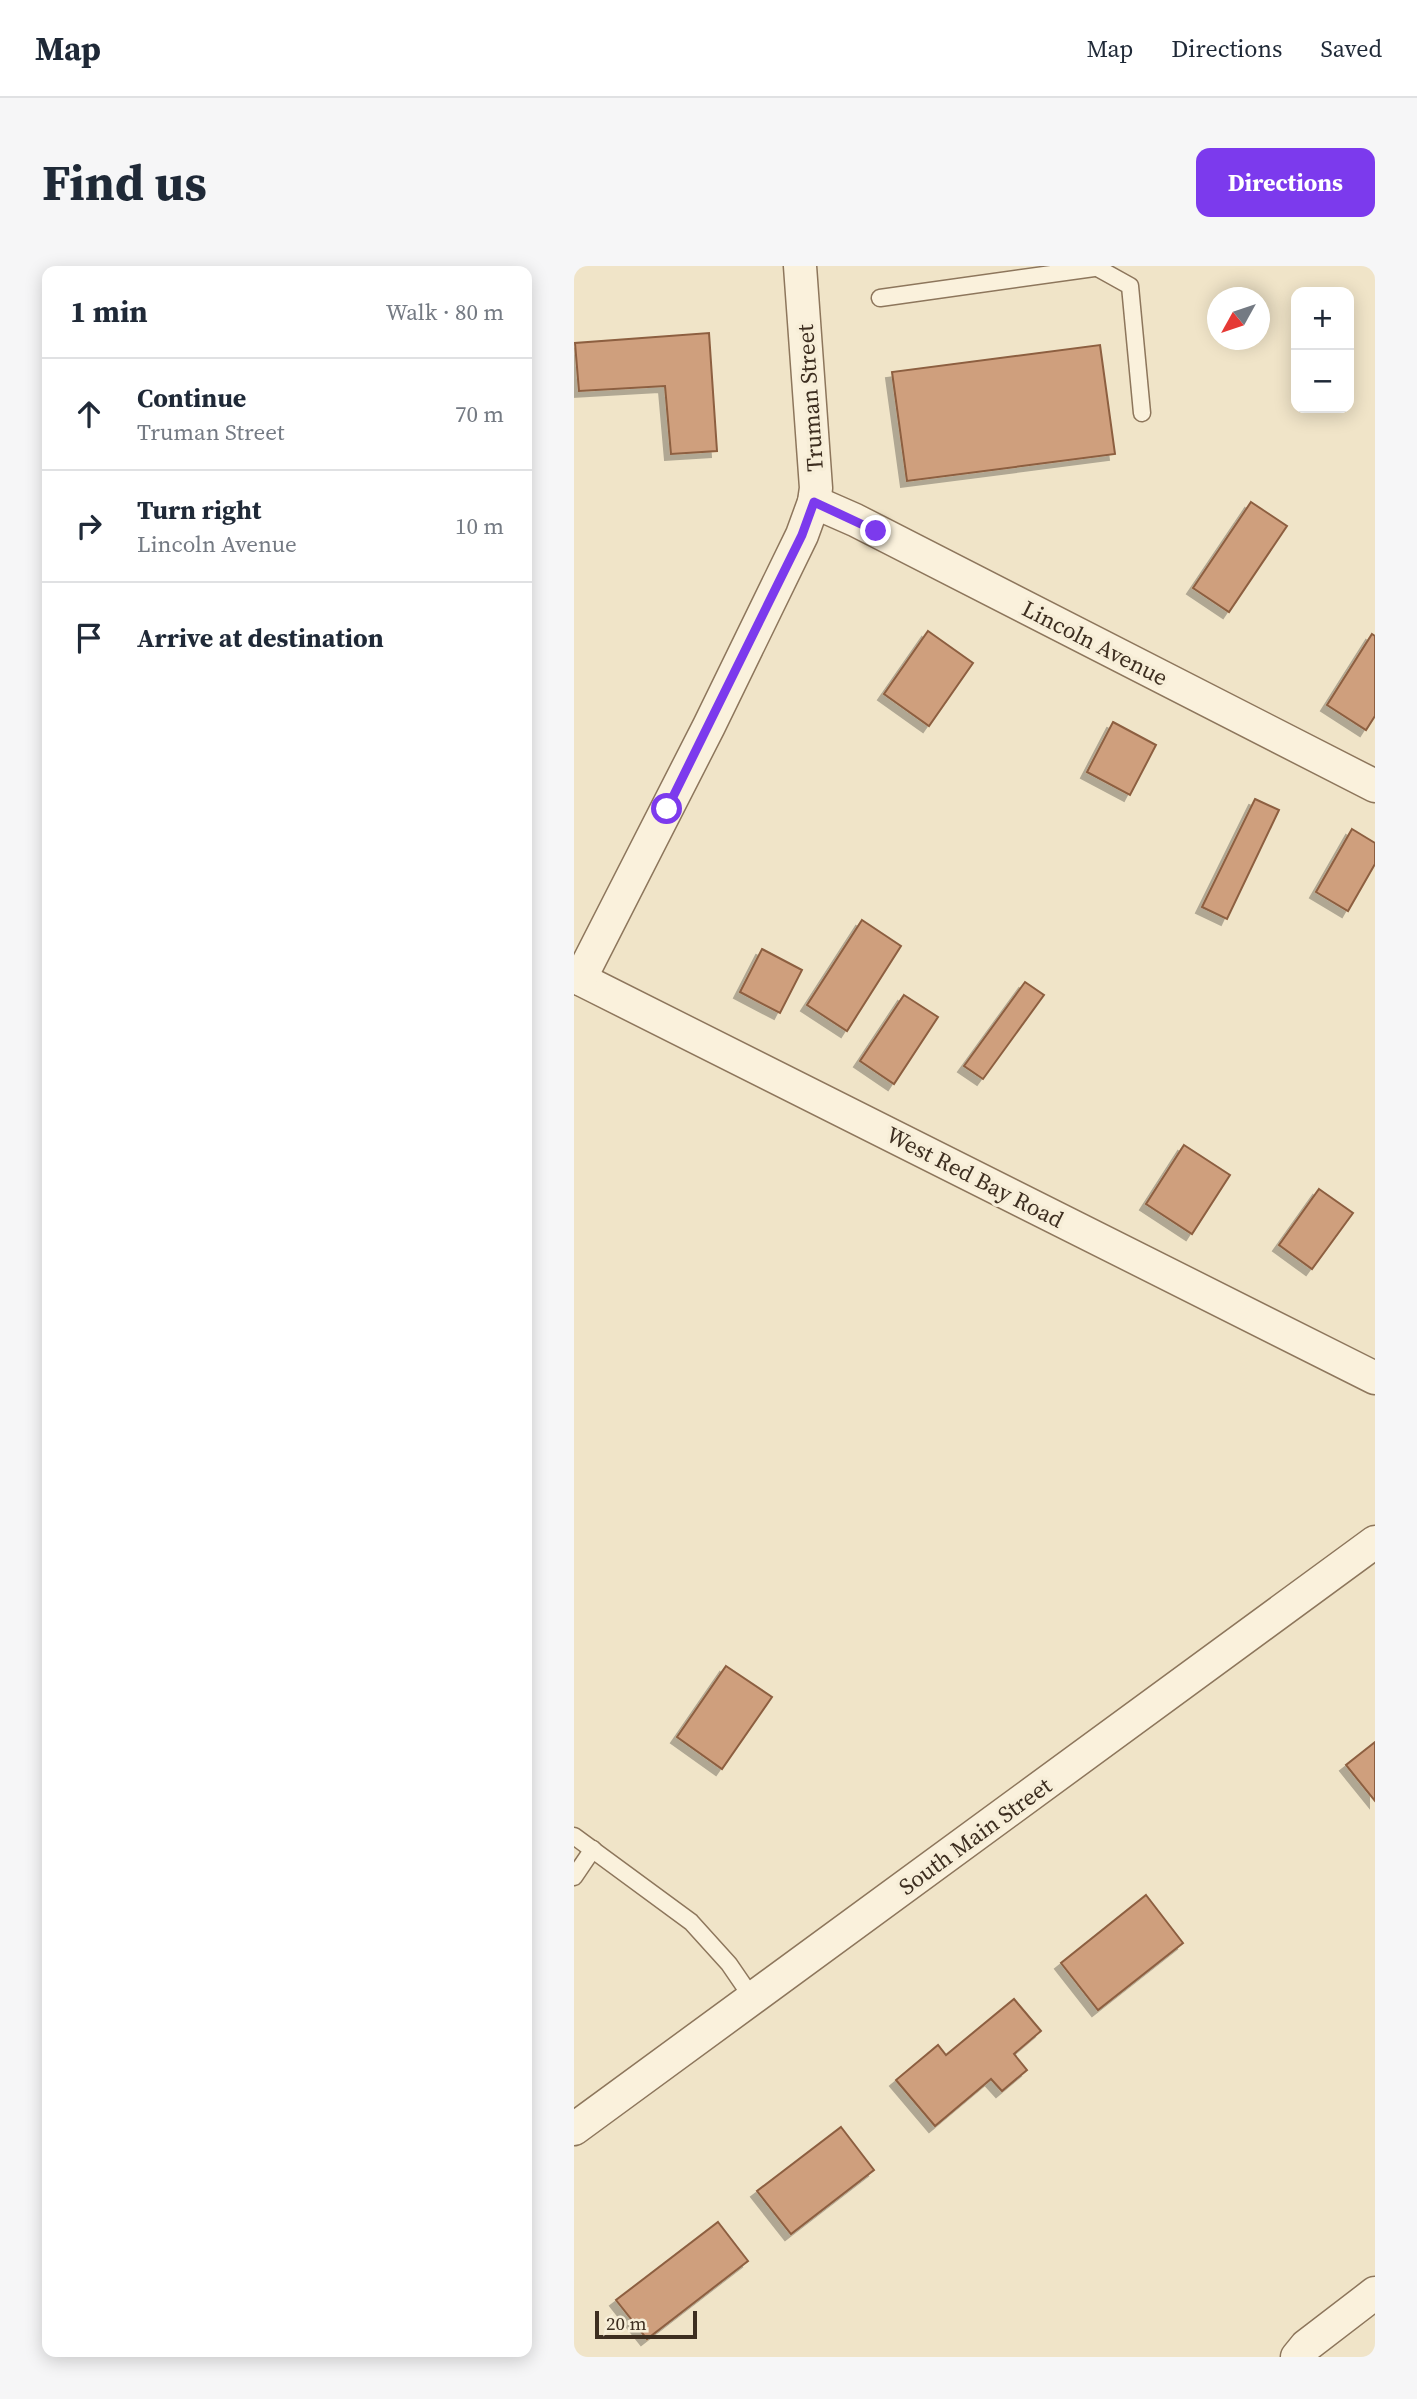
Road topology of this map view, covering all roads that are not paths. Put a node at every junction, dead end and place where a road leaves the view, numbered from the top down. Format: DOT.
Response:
graph roads {
  1 [pos="800,266"];
  2 [pos="1094,267"];
  3 [pos="880,299"];
  4 [pos="1142,413"];
  5 [pos="814,502"];
  6 [pos="1375,786"];
  7 [pos="577,977"];
  8 [pos="1375,1378"];
  9 [pos="1375,1542"];
  10 [pos="574,1836"];
  11 [pos="593,1849"];
  12 [pos="574,1877"];
  13 [pos="753,1999"];
  14 [pos="574,2129"];
  15 [pos="1375,2293"];
  16 [pos="1297,2357"];
  1 -- 5 [label="street, Truman Street"];
  2 -- 3 [label="lane"];
  2 -- 4 [label="lane"];
  5 -- 6 [label="street, Lincoln Avenue"];
  5 -- 7 [label="street, Truman Street"];
  7 -- 8 [label="street, West Red Bay Road"];
  9 -- 13 [label="street, South Main Street"];
  10 -- 11 [label="lane"];
  11 -- 12 [label="lane"];
  11 -- 13 [label="lane"];
  13 -- 14 [label="street, South Main Street"];
  15 -- 16 [label="street"];
}
